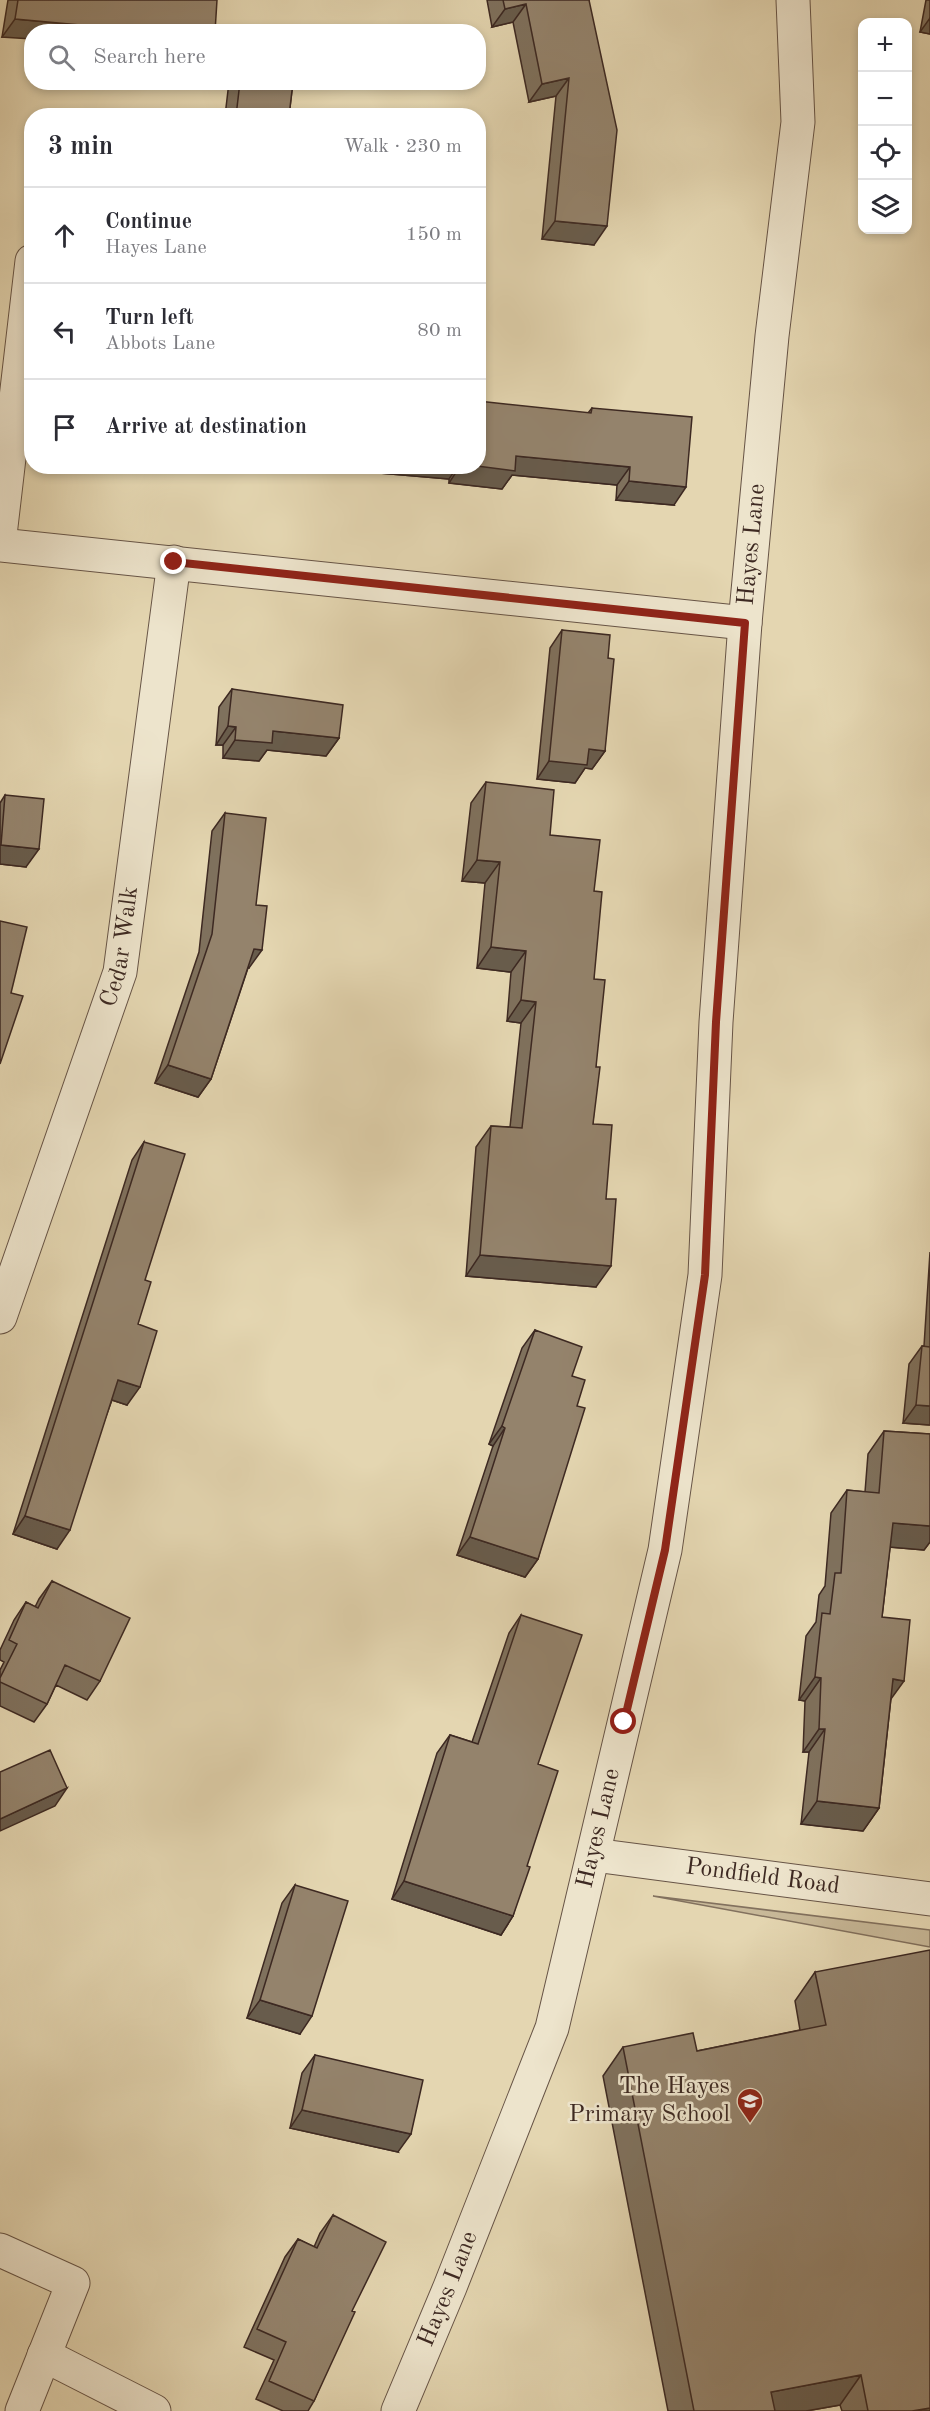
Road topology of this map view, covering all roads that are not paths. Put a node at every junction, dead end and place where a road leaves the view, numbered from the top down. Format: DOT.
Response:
graph roads {
  1 [pos="793,0"];
  2 [pos="24,330"];
  3 [pos="0,535"];
  4 [pos="0,545"];
  5 [pos="174,562"];
  6 [pos="745,623"];
  7 [pos="0,1317"];
  8 [pos="594,1855"];
  9 [pos="930,1899"];
  10 [pos="0,2250"];
  11 [pos="44,2355"];
  12 [pos="22,2411"];
  13 [pos="154,2411"];
  14 [pos="398,2411"];
  1 -- 6 [label="street, Hayes Lane"];
  2 -- 3 [label="street"];
  4 -- 5 [label="street"];
  5 -- 6 [label="street"];
  5 -- 7 [label="street, Cedar Walk"];
  6 -- 8 [label="street, Hayes Lane"];
  8 -- 9 [label="street, Pondfield Road"];
  8 -- 14 [label="street, Hayes Lane"];
  10 -- 11 [label="street"];
  11 -- 12 [label="street"];
  11 -- 13 [label="street"];
}
